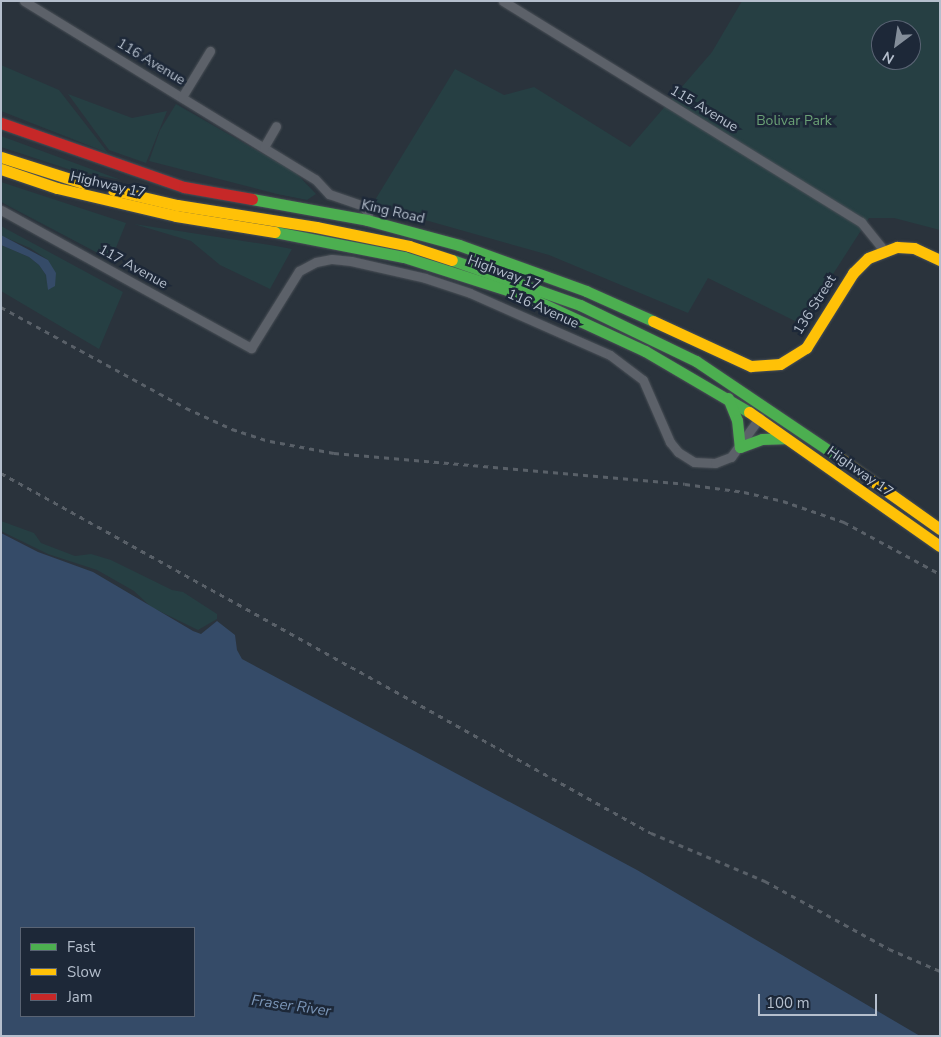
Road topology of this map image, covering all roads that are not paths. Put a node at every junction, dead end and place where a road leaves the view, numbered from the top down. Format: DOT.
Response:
graph roads {
  1 [pos="24,1"];
  2 [pos="503,1"];
  3 [pos="210,51"];
  4 [pos="182,97"];
  5 [pos="1,123"];
  6 [pos="276,126"];
  7 [pos="264,147"];
  8 [pos="1,157"];
  9 [pos="1,169"];
  10 [pos="1,210"];
  11 [pos="367,220"];
  12 [pos="884,250"];
  13 [pos="940,260"];
  14 [pos="251,348"];
  15 [pos="766,367"];
  16 [pos="728,398"];
  17 [pos="767,406"];
  18 [pos="758,419"];
  19 [pos="785,438"];
  20 [pos="740,447"];
  21 [pos="940,529"];
  22 [pos="940,546"];
  1 -- 4 [label="street, 116 Avenue"];
  2 -- 12 [label="street, 115 Avenue"];
  3 -- 4 [label="street"];
  4 -- 7 [label="street, 116 Avenue"];
  5 -- 11 [label="main road, King Road"];
  6 -- 7 [label="street"];
  7 -- 11 [label="street, 116 Avenue"];
  8 -- 17 [label="main road, Highway 17"];
  9 -- 16 [label="main road, Highway 17"];
  10 -- 14 [label="street, 117 Avenue"];
  11 -- 15 [label="main road, King Road"];
  12 -- 13 [label="main road"];
  12 -- 15 [label="main road, 136 Street"];
  14 -- 20 [label="street, 116 Avenue"];
  16 -- 18 [label="main road, Highway 17"];
  16 -- 20 [label="main road"];
  17 -- 18 [label="street"];
  17 -- 21 [label="main road, Highway 17"];
  18 -- 19 [label="main road, Highway 17"];
  18 -- 20 [label="street"];
  19 -- 20 [label="main road"];
  19 -- 22 [label="main road, Highway 17"];
}
